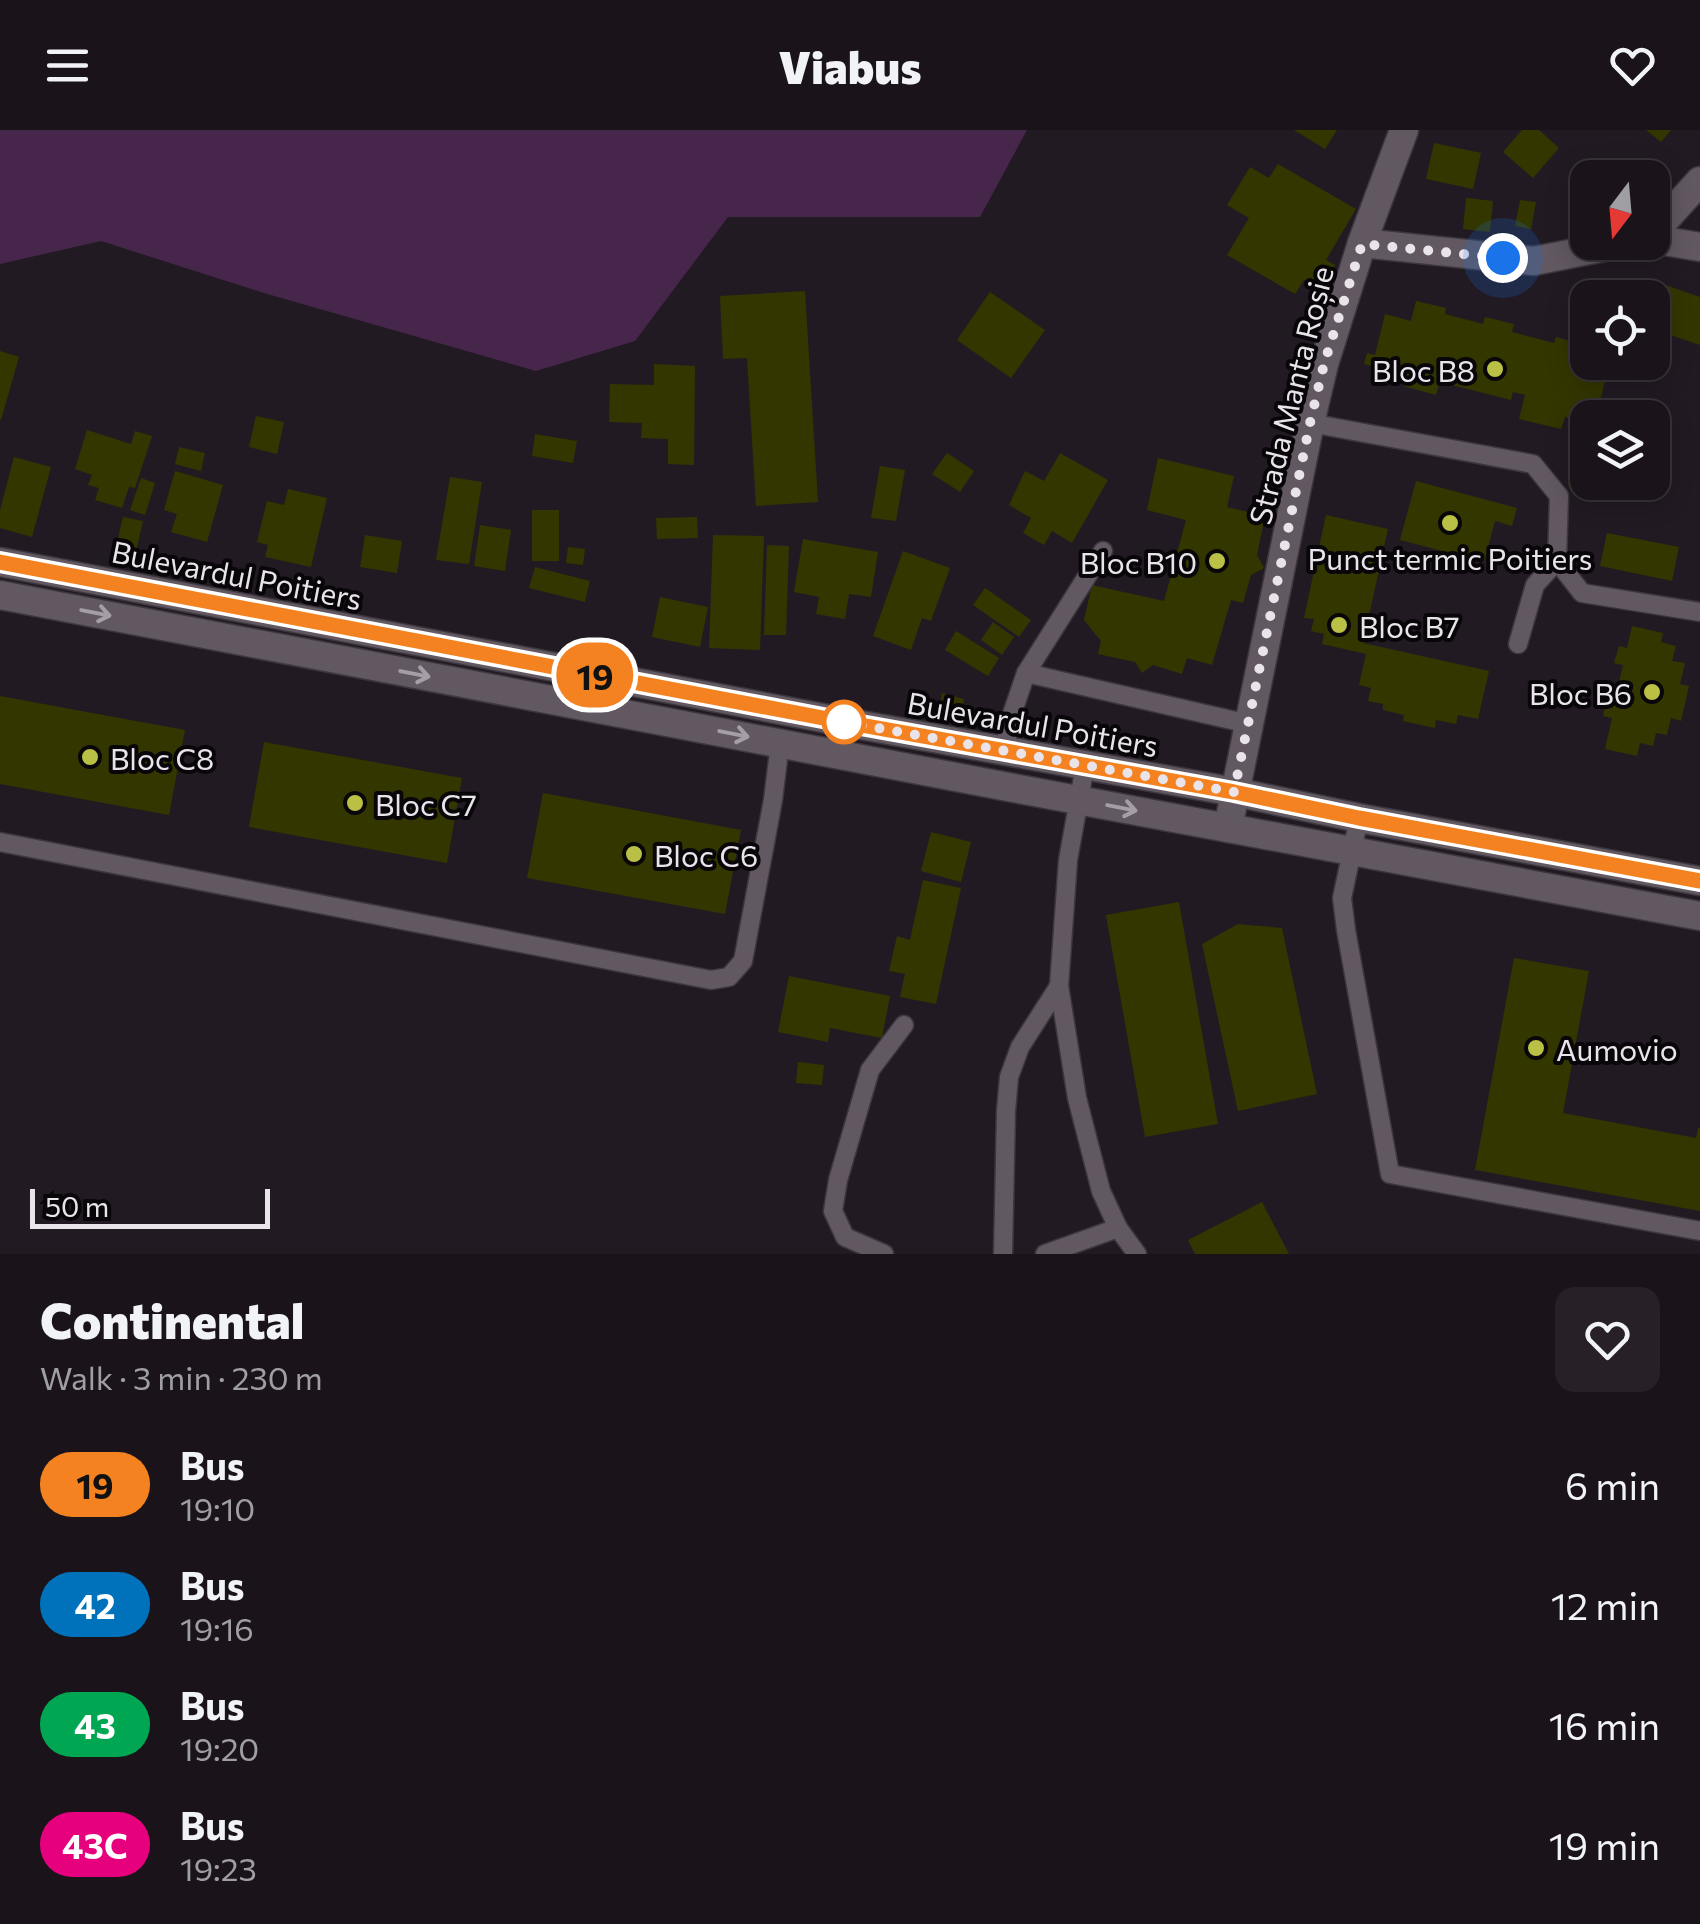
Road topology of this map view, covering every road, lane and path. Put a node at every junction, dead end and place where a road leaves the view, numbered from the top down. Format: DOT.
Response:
graph roads {
  1 [pos="1404,130"];
  2 [pos="1700,181"];
  3 [pos="1670,215"];
  4 [pos="1670,240"];
  5 [pos="1362,244"];
  6 [pos="1700,247"];
  7 [pos="1570,254"];
  8 [pos="1310,423"];
  9 [pos="1102,551"];
  10 [pos="0,562"];
  11 [pos="1557,562"];
  12 [pos="0,595"];
  13 [pos="1700,612"];
  14 [pos="1518,644"];
  15 [pos="1026,673"];
  16 [pos="1249,724"];
  17 [pos="780,743"];
  18 [pos="1004,751"];
  19 [pos="1085,766"];
  20 [pos="1234,792"];
  21 [pos="1079,800"];
  22 [pos="1359,818"];
  23 [pos="1228,828"];
  24 [pos="0,842"];
  25 [pos="1352,851"];
  26 [pos="1700,881"];
  27 [pos="1700,916"];
  28 [pos="1059,986"];
  29 [pos="904,1026"];
  30 [pos="1118,1228"];
  31 [pos="1700,1230"];
  32 [pos="884,1254"];
  33 [pos="1003,1254"];
  34 [pos="1045,1254"];
  35 [pos="1137,1254"];
  1 -- 5 [label="main road"];
  2 -- 3 [label="main road"];
  4 -- 6 [label="main road"];
  5 -- 7 [label="main road, Strada Manta Roșie"];
  5 -- 8 [label="main road, Strada Manta Roșie"];
  8 -- 11 [label="lane"];
  8 -- 16 [label="main road, Strada Manta Roșie"];
  9 -- 15 [label="lane"];
  10 -- 18 [label="main road, Bulevardul Poitiers"];
  11 -- 13 [label="lane"];
  11 -- 14 [label="lane"];
  12 -- 17 [label="main road, one-way"];
  15 -- 16 [label="lane"];
  15 -- 18 [label="lane"];
  16 -- 20 [label="main road, Strada Manta Roșie"];
  17 -- 21 [label="main road"];
  17 -- 24 [label="lane"];
  18 -- 19 [label="main road, Bulevardul Poitiers"];
  19 -- 20 [label="main road, Bulevardul Poitiers"];
  19 -- 21 [label="lane"];
  20 -- 22 [label="main road, Bulevardul Poitiers"];
  20 -- 23 [label="main road, Strada Manta Roșie"];
  21 -- 23 [label="main road, one-way"];
  21 -- 28 [label="lane"];
  22 -- 25 [label="lane"];
  22 -- 26 [label="main road, Bulevardul Poitiers"];
  23 -- 25 [label="main road"];
  25 -- 27 [label="main road"];
  25 -- 31 [label="lane"];
  28 -- 30 [label="lane"];
  28 -- 33 [label="lane"];
  29 -- 32 [label="lane"];
  30 -- 34 [label="lane"];
  30 -- 35 [label="lane"];
}
